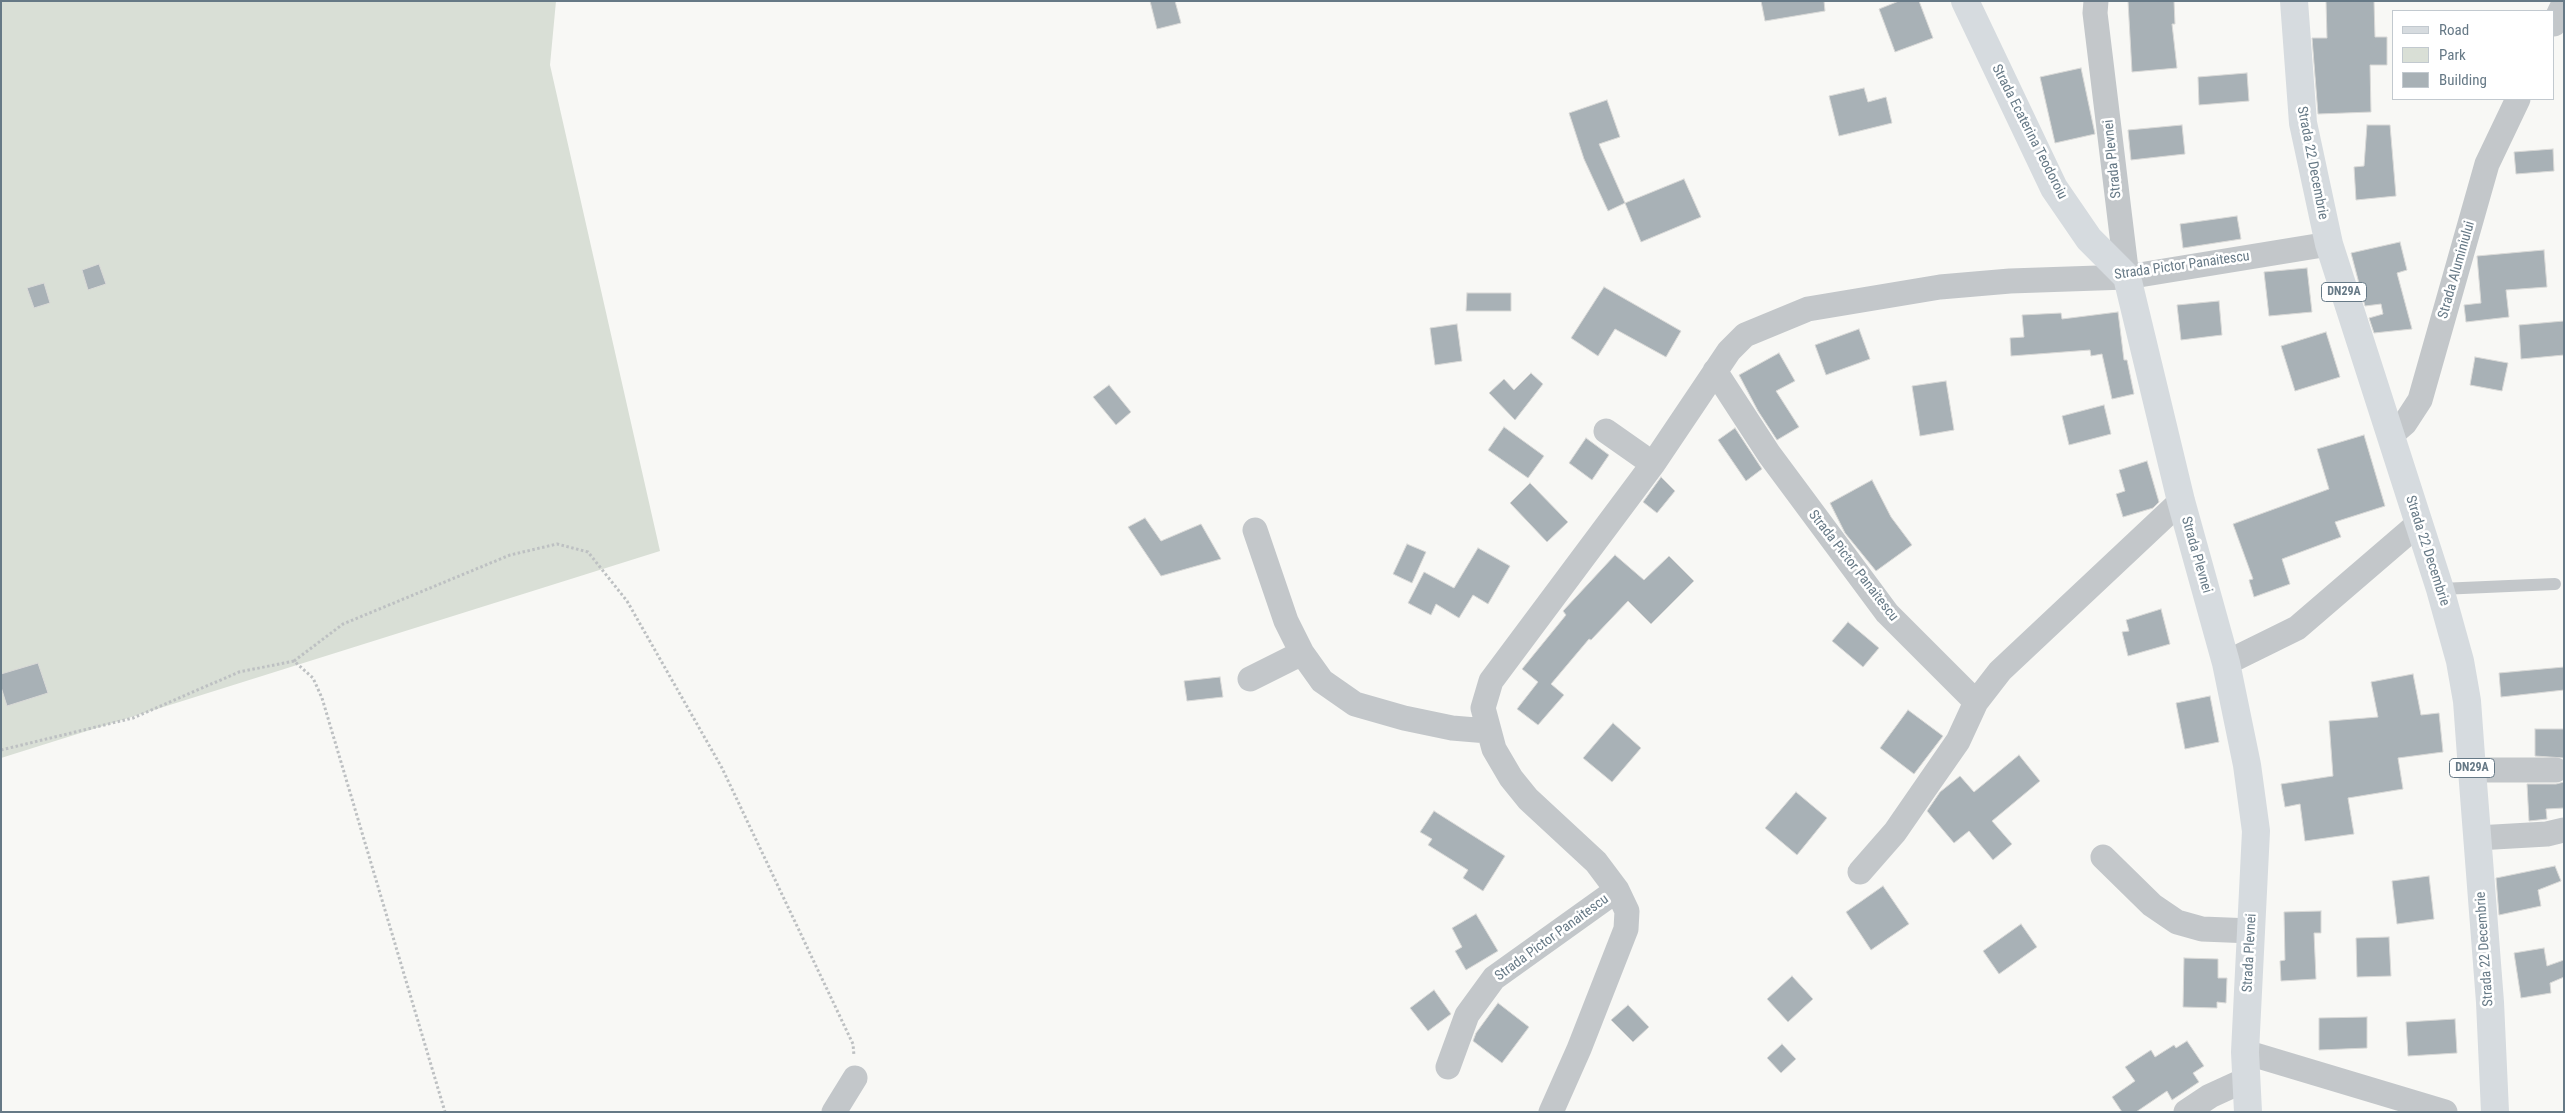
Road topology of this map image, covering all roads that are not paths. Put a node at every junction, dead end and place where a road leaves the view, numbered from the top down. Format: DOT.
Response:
graph roads {
  1 [pos="1965,1"];
  2 [pos="2096,1"];
  3 [pos="2294,1"];
  4 [pos="2564,3"];
  5 [pos="2555,22"];
  6 [pos="2518,100"];
  7 [pos="2329,244"];
  8 [pos="2127,277"];
  9 [pos="1715,371"];
  10 [pos="1606,431"];
  11 [pos="2390,436"];
  12 [pos="1653,464"];
  13 [pos="2180,501"];
  14 [pos="2418,524"];
  15 [pos="1255,530"];
  16 [pos="2555,584"];
  17 [pos="2440,589"];
  18 [pos="1302,653"];
  19 [pos="2226,663"];
  20 [pos="1250,679"];
  21 [pos="1976,702"];
  22 [pos="1488,731"];
  23 [pos="2472,770"];
  24 [pos="2556,770"];
  25 [pos="2564,830"];
  26 [pos="2477,838"];
  27 [pos="2104,857"];
  28 [pos="1860,872"];
  29 [pos="1618,890"];
  30 [pos="2252,931"];
  31 [pos="2245,1052"];
  32 [pos="1448,1067"];
  33 [pos="855,1078"];
  34 [pos="2245,1080"];
  35 [pos="834,1112"];
  36 [pos="1550,1112"];
  37 [pos="2186,1112"];
  38 [pos="2248,1112"];
  39 [pos="2444,1112"];
  40 [pos="2495,1112"];
  1 -- 8 [label="street, Strada Ecaterina Teodoroiu"];
  2 -- 8 [label="street, Strada Plevnei"];
  3 -- 7 [label="street, Strada 22 Decembrie / DN29A"];
  4 -- 5 [label="street"];
  6 -- 11 [label="street, Strada Aluminiului"];
  7 -- 8 [label="street, Strada Pictor Panaitescu"];
  7 -- 11 [label="street, Strada 22 Decembrie / DN29A"];
  8 -- 9 [label="street, Strada Pictor Panaitescu"];
  8 -- 13 [label="street, Strada Plevnei"];
  9 -- 12 [label="street, Strada Pictor Panaitescu"];
  9 -- 21 [label="street, Strada Pictor Panaitescu"];
  10 -- 12 [label="street"];
  11 -- 14 [label="street, Strada 22 Decembrie / DN29A"];
  12 -- 22 [label="street, Strada Pictor Panaitescu"];
  13 -- 19 [label="street, Strada Plevnei"];
  13 -- 21 [label="street"];
  14 -- 17 [label="street, Strada 22 Decembrie / DN29A"];
  14 -- 19 [label="street"];
  15 -- 18 [label="street"];
  16 -- 17 [label="lane"];
  17 -- 23 [label="street, Strada 22 Decembrie / DN29A"];
  18 -- 20 [label="street"];
  18 -- 22 [label="street"];
  19 -- 30 [label="street, Strada Plevnei"];
  21 -- 28 [label="street"];
  22 -- 29 [label="street, Strada Pictor Panaitescu"];
  23 -- 24 [label="street"];
  23 -- 26 [label="street, Strada 22 Decembrie / DN29A"];
  25 -- 26 [label="street"];
  26 -- 40 [label="street, Strada 22 Decembrie / DN29A"];
  27 -- 30 [label="street"];
  29 -- 32 [label="street, Strada Pictor Panaitescu"];
  29 -- 36 [label="street, Strada Pictor Panaitescu"];
  30 -- 31 [label="street, Strada Plevnei"];
  31 -- 34 [label="street, Strada Plevnei"];
  31 -- 39 [label="street"];
  33 -- 35 [label="street"];
  34 -- 37 [label="street"];
  34 -- 38 [label="street, Strada Plevnei"];
}
